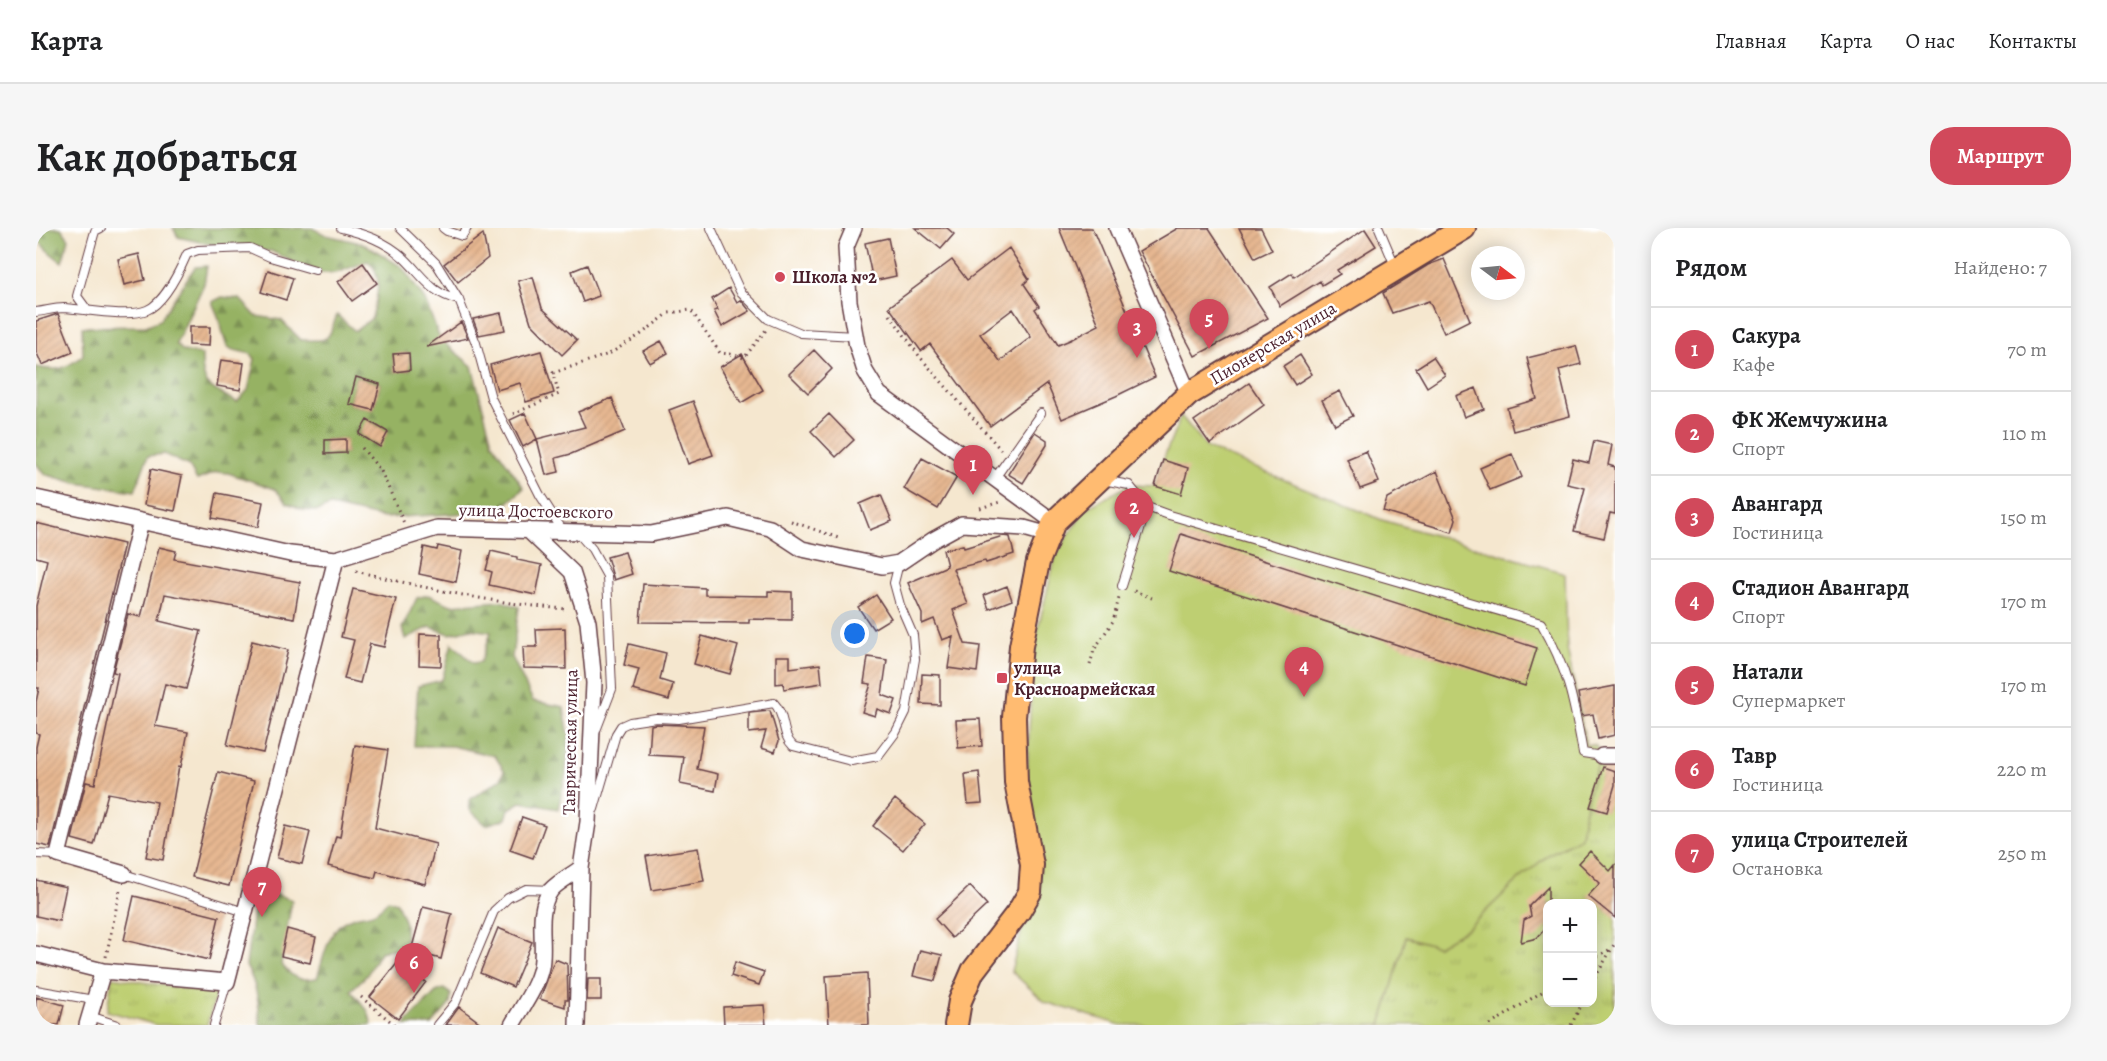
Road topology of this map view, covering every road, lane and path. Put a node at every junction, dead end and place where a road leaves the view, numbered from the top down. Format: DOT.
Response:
graph roads {
  1 [pos="101,228"];
  2 [pos="340,228"];
  3 [pos="400,228"];
  4 [pos="443,228"];
  5 [pos="468,228"];
  6 [pos="711,228"];
  7 [pos="854,228"];
  8 [pos="1117,228"];
  9 [pos="1379,228"];
  10 [pos="1464,228"];
  11 [pos="1396,269"];
  12 [pos="315,270"];
  13 [pos="459,300"];
  14 [pos="88,311"];
  15 [pos="36,312"];
  16 [pos="890,315"];
  17 [pos="768,319"];
  18 [pos="855,336"];
  19 [pos="1189,394"];
  20 [pos="1041,413"];
  21 [pos="502,420"];
  22 [pos="362,448"];
  23 [pos="1008,460"];
  24 [pos="995,478"];
  25 [pos="1098,480"];
  26 [pos="36,498"];
  27 [pos="1147,507"];
  28 [pos="141,521"];
  29 [pos="1052,529"];
  30 [pos="528,530"];
  31 [pos="570,531"];
  32 [pos="408,537"];
  33 [pos="336,559"];
  34 [pos="898,563"];
  35 [pos="1122,586"];
  36 [pos="1152,598"];
  37 [pos="1090,665"];
  38 [pos="592,740"];
  39 [pos="1608,756"];
  40 [pos="588,822"];
  41 [pos="36,854"];
  42 [pos="58,855"];
  43 [pos="581,868"];
  44 [pos="124,874"];
  45 [pos="552,890"];
  46 [pos="245,912"];
  47 [pos="1615,943"];
  48 [pos="1610,950"];
  49 [pos="36,954"];
  50 [pos="1597,958"];
  51 [pos="103,971"];
  52 [pos="1597,975"];
  53 [pos="227,982"];
  54 [pos="36,990"];
  55 [pos="1543,991"];
  56 [pos="361,996"];
  57 [pos="94,1000"];
  58 [pos="1580,1007"];
  59 [pos="88,1020"];
  60 [pos="1491,1024"];
  61 [pos="117,1025"];
  62 [pos="214,1025"];
  63 [pos="395,1025"];
  64 [pos="437,1025"];
  65 [pos="512,1025"];
  66 [pos="578,1025"];
  67 [pos="956,1025"];
  68 [pos="1571,1025"];
  1 -- 14 [label="lane"];
  2 -- 13 [label="lane"];
  3 -- 13 [label="lane"];
  4 -- 5 [label="lane"];
  6 -- 17 [label="lane"];
  7 -- 18 [label="street"];
  8 -- 19 [label="street"];
  9 -- 11 [label="lane"];
  10 -- 11 [label="main road, Пионерская улица"];
  11 -- 19 [label="main road, Пионерская улица"];
  12 -- 14 [label="lane"];
  13 -- 21 [label="lane"];
  14 -- 15 [label="lane"];
  16 -- 23 [label="path"];
  17 -- 18 [label="lane"];
  17 -- 21 [label="path"];
  18 -- 24 [label="street"];
  19 -- 25 [label="main road, Пионерская улица"];
  20 -- 23 [label="lane"];
  21 -- 31 [label="lane"];
  22 -- 32 [label="path"];
  23 -- 24 [label="lane"];
  24 -- 29 [label="street"];
  25 -- 27 [label="lane"];
  25 -- 29 [label="main road, Пионерская улица"];
  26 -- 28 [label="street, улица Достоевского"];
  27 -- 35 [label="lane"];
  27 -- 39 [label="lane"];
  28 -- 33 [label="street, улица Достоевского"];
  28 -- 42 [label="street"];
  29 -- 34 [label="street"];
  29 -- 67 [label="main road"];
  30 -- 31 [label="street, улица Достоевского"];
  30 -- 32 [label="street, улица Достоевского"];
  30 -- 38 [label="street, Таврическая улица"];
  31 -- 34 [label="street, улица Достоевского"];
  31 -- 38 [label="lane"];
  32 -- 33 [label="street, улица Достоевского"];
  33 -- 46 [label="street"];
  34 -- 40 [label="lane"];
  35 -- 36 [label="path"];
  35 -- 37 [label="path"];
  38 -- 40 [label="street, Таврическая улица"];
  40 -- 43 [label="street, Таврическая улица"];
  41 -- 42 [label="lane"];
  42 -- 44 [label="street"];
  43 -- 45 [label="street"];
  43 -- 66 [label="street, Таврическая улица"];
  44 -- 46 [label="lane"];
  44 -- 51 [label="path"];
  45 -- 64 [label="lane"];
  45 -- 65 [label="street"];
  46 -- 53 [label="street"];
  47 -- 48 [label="path"];
  48 -- 50 [label="path"];
  48 -- 52 [label="path"];
  49 -- 51 [label="street"];
  51 -- 53 [label="street"];
  51 -- 57 [label="street"];
  53 -- 62 [label="lane"];
  54 -- 57 [label="lane"];
  55 -- 60 [label="path"];
  56 -- 63 [label="path"];
  57 -- 59 [label="street"];
  58 -- 68 [label="path"];
  59 -- 61 [label="lane"];
}
